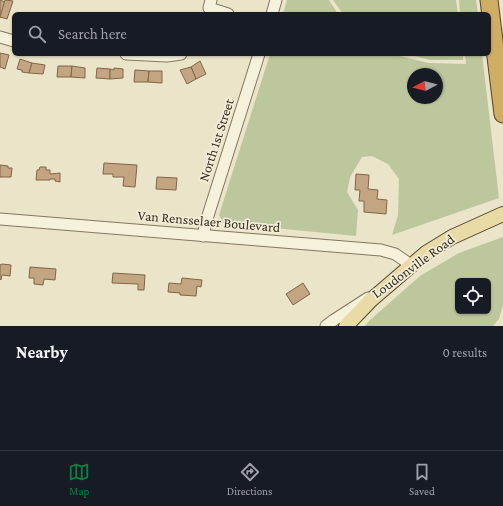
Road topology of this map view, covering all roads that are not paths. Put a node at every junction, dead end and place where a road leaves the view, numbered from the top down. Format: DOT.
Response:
graph roads {
  1 [pos="276,0"];
  2 [pos="489,0"];
  3 [pos="209,7"];
  4 [pos="223,12"];
  5 [pos="273,12"];
  6 [pos="490,12"];
  7 [pos="491,16"];
  8 [pos="0,37"];
  9 [pos="12,40"];
  10 [pos="258,56"];
  11 [pos="503,114"];
  12 [pos="503,214"];
  13 [pos="0,219"];
  14 [pos="203,236"];
  15 [pos="411,265"];
  16 [pos="386,287"];
  17 [pos="326,326"];
  18 [pos="346,326"];
  1 -- 5 [label="street"];
  2 -- 6 [label="highway"];
  3 -- 4 [label="street"];
  7 -- 11 [label="highway"];
  8 -- 9 [label="street"];
  10 -- 14 [label="street, North 1st Street"];
  12 -- 15 [label="main road, Loudonville Road"];
  13 -- 14 [label="street, Van Rensselaer Boulevard"];
  14 -- 15 [label="street, Van Rensselaer Boulevard"];
  15 -- 16 [label="main road, Loudonville Road"];
  16 -- 17 [label="street, Loudonville Road"];
  16 -- 18 [label="main road"];
}
